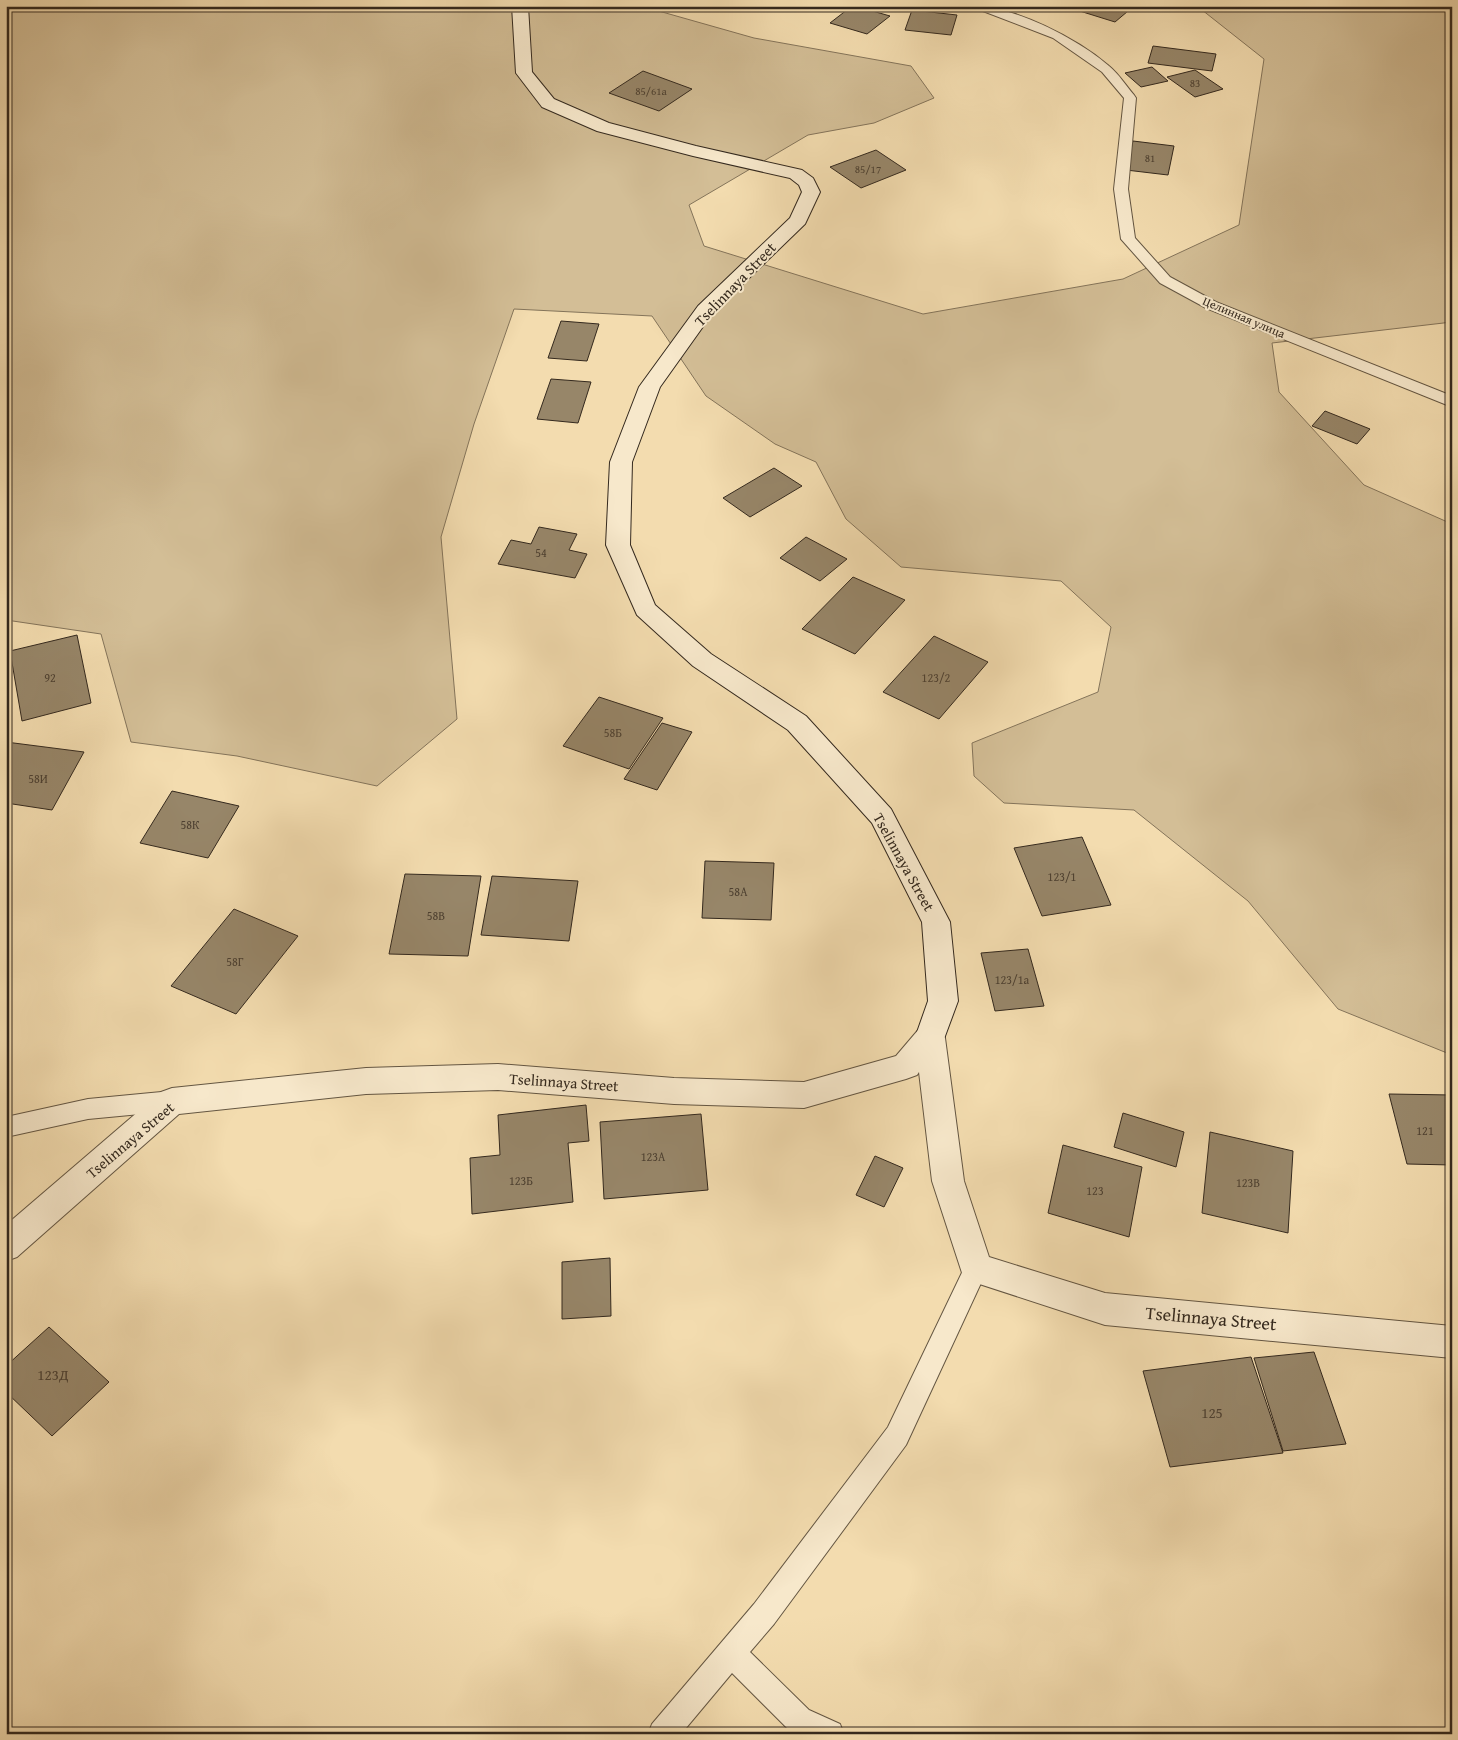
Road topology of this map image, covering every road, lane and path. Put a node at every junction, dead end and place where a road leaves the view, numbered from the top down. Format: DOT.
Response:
graph roads {
  1 [pos="520,6"];
  2 [pos="979,6"];
  3 [pos="1452,402"];
  4 [pos="930,1038"];
  5 [pos="172,1101"];
  6 [pos="6,1128"];
  7 [pos="6,1246"];
  8 [pos="976,1268"];
  9 [pos="1452,1342"];
  10 [pos="731,1652"];
  11 [pos="662,1734"];
  12 [pos="830,1734"];
  1 -- 4 [label="street, Tselinnaya Street"];
  2 -- 3 [label="lane, Целинная улица"];
  4 -- 5 [label="street, Tselinnaya Street"];
  4 -- 8 [label="street"];
  5 -- 6 [label="lane"];
  5 -- 7 [label="street, Tselinnaya Street"];
  8 -- 9 [label="street, Tselinnaya Street"];
  8 -- 10 [label="lane"];
  10 -- 11 [label="lane"];
  10 -- 12 [label="lane"];
}
